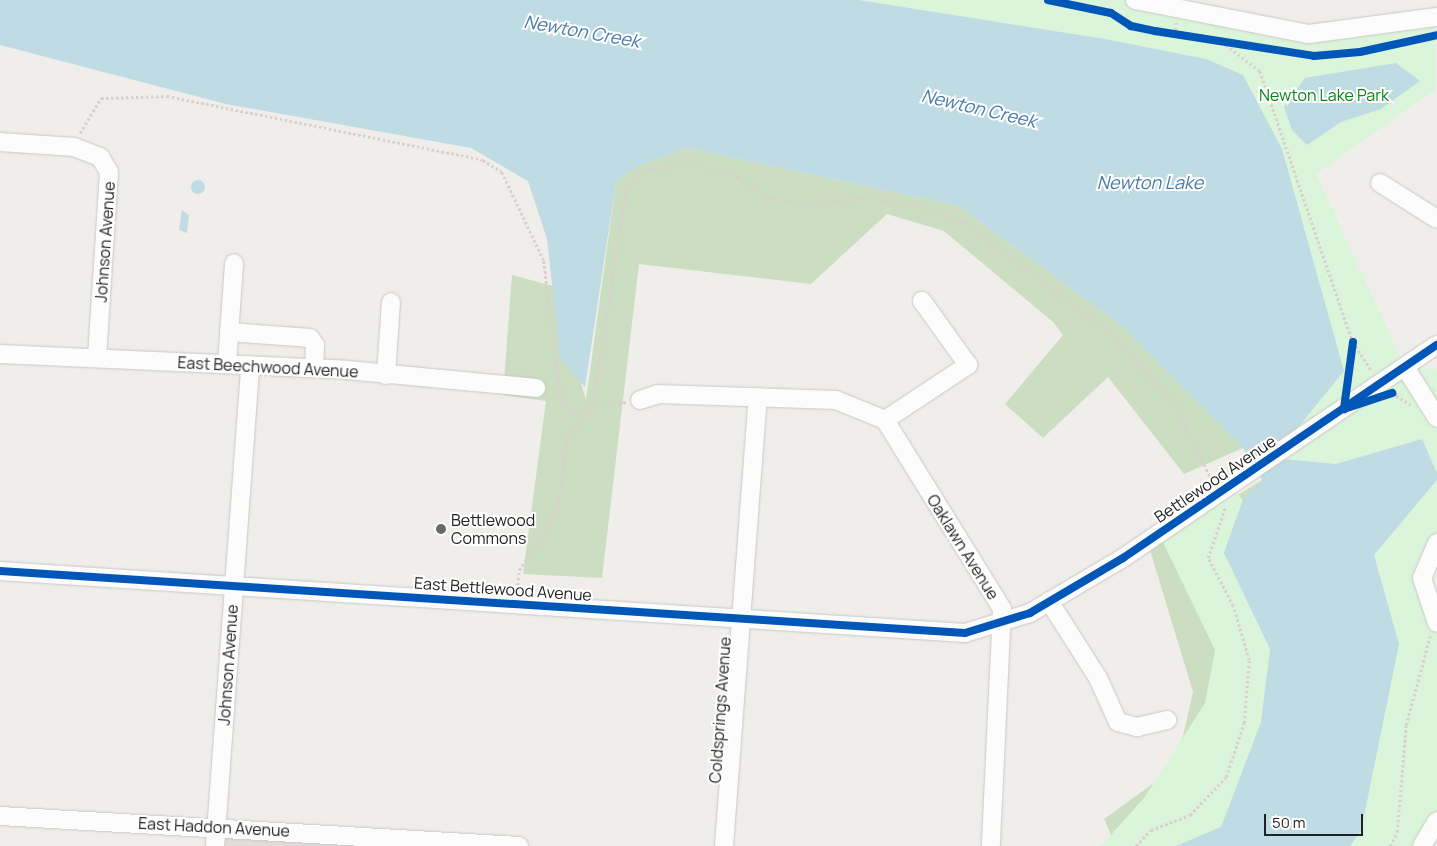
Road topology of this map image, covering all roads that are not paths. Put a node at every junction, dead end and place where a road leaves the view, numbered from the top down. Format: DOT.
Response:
graph roads {
  1 [pos="1135,0"];
  2 [pos="1153,2"];
  3 [pos="1437,17"];
  4 [pos="0,142"];
  5 [pos="1380,183"];
  6 [pos="1437,219"];
  7 [pos="234,263"];
  8 [pos="922,301"];
  9 [pos="391,302"];
  10 [pos="229,332"];
  11 [pos="1437,345"];
  12 [pos="0,354"];
  13 [pos="98,357"];
  14 [pos="227,364"];
  15 [pos="250,365"];
  16 [pos="1405,367"];
  17 [pos="314,368"];
  18 [pos="386,375"];
  19 [pos="536,388"];
  20 [pos="758,397"];
  21 [pos="640,400"];
  22 [pos="881,417"];
  23 [pos="1437,418"];
  24 [pos="1437,543"];
  25 [pos="0,572"];
  26 [pos="234,585"];
  27 [pos="1049,601"];
  28 [pos="741,618"];
  29 [pos="1002,624"];
  30 [pos="1434,628"];
  31 [pos="1167,720"];
  32 [pos="0,816"];
  33 [pos="1437,821"];
  34 [pos="216,826"];
  35 [pos="215,846"];
  36 [pos="518,846"];
  37 [pos="724,846"];
  38 [pos="991,846"];
  39 [pos="1422,846"];
  1 -- 2 [label="street"];
  2 -- 3 [label="street"];
  4 -- 13 [label="street, Johnson Avenue"];
  5 -- 6 [label="street"];
  7 -- 10 [label="street"];
  8 -- 22 [label="street"];
  9 -- 18 [label="street"];
  10 -- 14 [label="street"];
  10 -- 17 [label="street"];
  11 -- 16 [label="street, Bettlewood Avenue"];
  12 -- 13 [label="street, East Beechwood Avenue"];
  13 -- 14 [label="street, East Beechwood Avenue"];
  14 -- 15 [label="street, East Beechwood Avenue"];
  15 -- 17 [label="street, East Beechwood Avenue"];
  15 -- 26 [label="street, Johnson Avenue"];
  16 -- 23 [label="street"];
  16 -- 27 [label="street, Bettlewood Avenue"];
  17 -- 18 [label="street, East Beechwood Avenue"];
  18 -- 19 [label="street, East Beechwood Avenue"];
  20 -- 21 [label="street"];
  20 -- 22 [label="street"];
  20 -- 28 [label="street, Coldsprings Avenue"];
  22 -- 29 [label="street, Oaklawn Avenue"];
  24 -- 30 [label="street"];
  25 -- 26 [label="street, East Bettlewood Avenue"];
  26 -- 28 [label="street, East Bettlewood Avenue"];
  26 -- 34 [label="street, Johnson Avenue"];
  27 -- 29 [label="street, Bettlewood Avenue"];
  27 -- 31 [label="street"];
  28 -- 29 [label="street, East Bettlewood Avenue"];
  28 -- 37 [label="street, Coldsprings Avenue"];
  29 -- 38 [label="street, Oaklawn Avenue"];
  32 -- 34 [label="street, East Haddon Avenue"];
  33 -- 39 [label="street"];
  34 -- 35 [label="street, Johnson Avenue"];
  34 -- 36 [label="street, East Haddon Avenue"];
}
